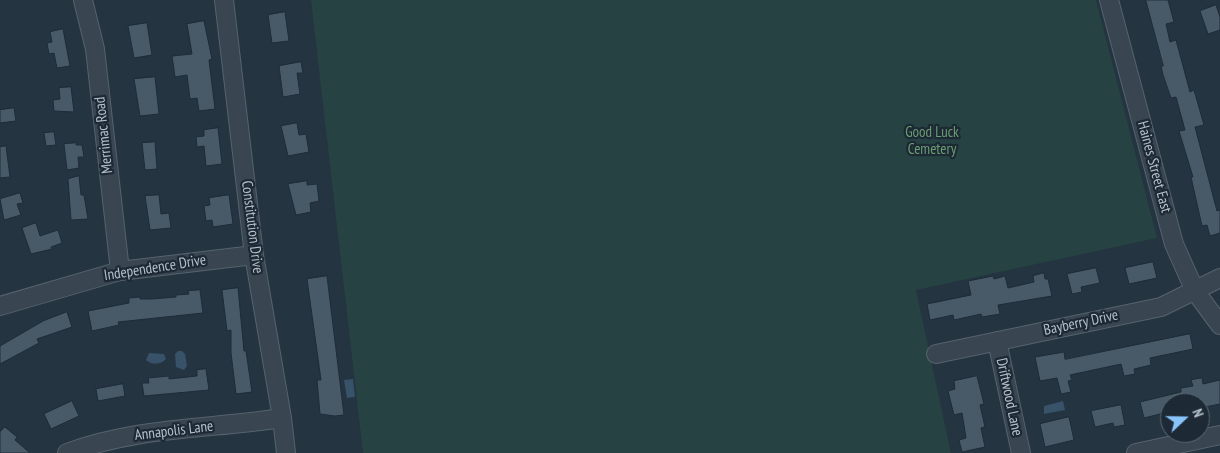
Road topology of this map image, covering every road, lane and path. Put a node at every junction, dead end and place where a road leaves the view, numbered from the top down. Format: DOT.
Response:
graph roads {
  1 [pos="83,0"];
  2 [pos="224,0"];
  3 [pos="1108,0"];
  4 [pos="254,255"];
  5 [pos="120,271"];
  6 [pos="1220,278"];
  7 [pos="1195,291"];
  8 [pos="0,306"];
  9 [pos="1220,325"];
  10 [pos="997,341"];
  11 [pos="936,354"];
  12 [pos="282,418"];
  13 [pos="1220,435"];
  14 [pos="67,453"];
  15 [pos="286,453"];
  16 [pos="1021,453"];
  17 [pos="1136,453"];
  1 -- 5 [label="street, Merrimac Road"];
  2 -- 4 [label="street, Constitution Drive"];
  3 -- 7 [label="street, Haines Street East"];
  4 -- 5 [label="street, Independence Drive"];
  4 -- 12 [label="street, Constitution Drive"];
  5 -- 8 [label="street, Independence Drive"];
  6 -- 7 [label="street, Bayberry Drive"];
  7 -- 9 [label="street, Haines Street East"];
  7 -- 10 [label="street, Bayberry Drive"];
  10 -- 11 [label="street, Bayberry Drive"];
  10 -- 16 [label="street, Driftwood Lane"];
  12 -- 14 [label="street, Annapolis Lane"];
  12 -- 15 [label="street, Constitution Drive"];
  13 -- 17 [label="street"];
}
